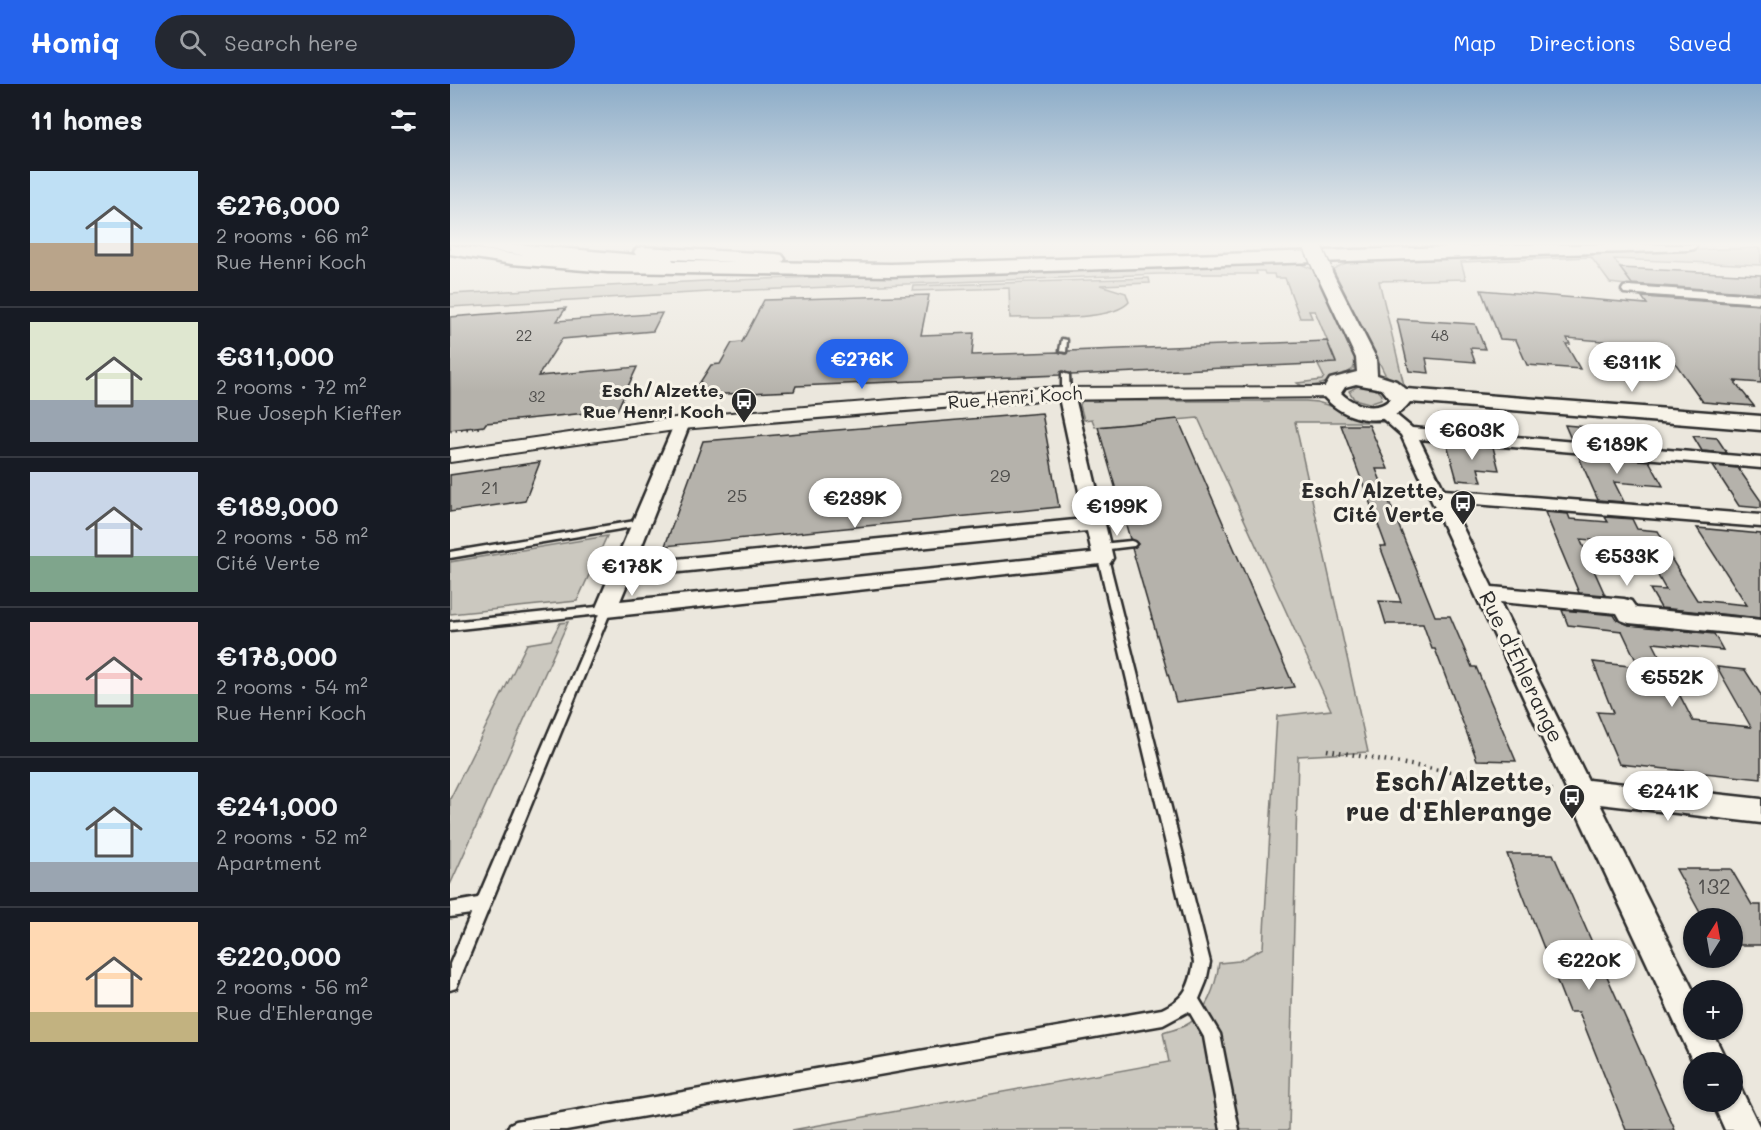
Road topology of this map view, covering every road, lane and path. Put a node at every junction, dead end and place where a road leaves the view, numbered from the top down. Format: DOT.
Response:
graph roads {
  1 [pos="1335,294"];
  2 [pos="1684,294"];
  3 [pos="1761,299"];
  4 [pos="1064,340"];
  5 [pos="1064,351"];
  6 [pos="1367,378"];
  7 [pos="1066,384"];
  8 [pos="1331,393"];
  9 [pos="1399,395"];
  10 [pos="1383,412"];
  11 [pos="682,423"];
  12 [pos="1761,423"];
  13 [pos="483,428"];
  14 [pos="450,431"];
  15 [pos="1408,433"];
  16 [pos="450,456"];
  17 [pos="1761,463"];
  18 [pos="1437,495"];
  19 [pos="1761,521"];
  20 [pos="641,523"];
  21 [pos="1095,524"];
  22 [pos="1131,544"];
  23 [pos="1102,553"];
  24 [pos="450,555"];
  25 [pos="622,571"];
  26 [pos="1485,593"];
  27 [pos="606,610"];
  28 [pos="450,626"];
  29 [pos="1761,628"];
  30 [pos="1327,750"];
  31 [pos="1580,790"];
  32 [pos="1761,811"];
  33 [pos="481,905"];
  34 [pos="450,910"];
  35 [pos="450,982"];
  36 [pos="1191,1000"];
  37 [pos="1683,1006"];
  38 [pos="1734,1112"];
  39 [pos="516,1130"];
  40 [pos="1230,1130"];
  41 [pos="1743,1130"];
  1 -- 6 [label="main road, bridge"];
  2 -- 3 [label="street"];
  4 -- 5 [label="lane"];
  6 -- 8 [label="main road"];
  6 -- 9 [label="main road"];
  7 -- 8 [label="street, Rue Henri Koch"];
  7 -- 11 [label="street, Rue Henri Koch"];
  7 -- 21 [label="street"];
  8 -- 10 [label="main road"];
  9 -- 10 [label="main road"];
  9 -- 12 [label="main road"];
  10 -- 15 [label="street, Rue d'Ehlerange"];
  11 -- 16 [label="street, Rue Henri Koch"];
  11 -- 20 [label="street"];
  13 -- 14 [label="path"];
  15 -- 17 [label="street"];
  15 -- 18 [label="street, Rue d'Ehlerange"];
  18 -- 19 [label="street"];
  18 -- 26 [label="street, Rue d'Ehlerange"];
  20 -- 24 [label="lane"];
  20 -- 25 [label="street"];
  21 -- 23 [label="street"];
  21 -- 25 [label="street"];
  22 -- 23 [label="lane"];
  23 -- 27 [label="street"];
  23 -- 36 [label="lane"];
  25 -- 27 [label="street"];
  26 -- 29 [label="street"];
  26 -- 31 [label="street, Rue d'Ehlerange"];
  27 -- 28 [label="lane"];
  27 -- 33 [label="lane"];
  30 -- 31 [label="path"];
  31 -- 32 [label="street"];
  31 -- 37 [label="street, Rue d'Ehlerange"];
  33 -- 34 [label="lane"];
  33 -- 35 [label="lane"];
  36 -- 39 [label="lane"];
  36 -- 40 [label="lane"];
  38 -- 41 [label="street"];
}
